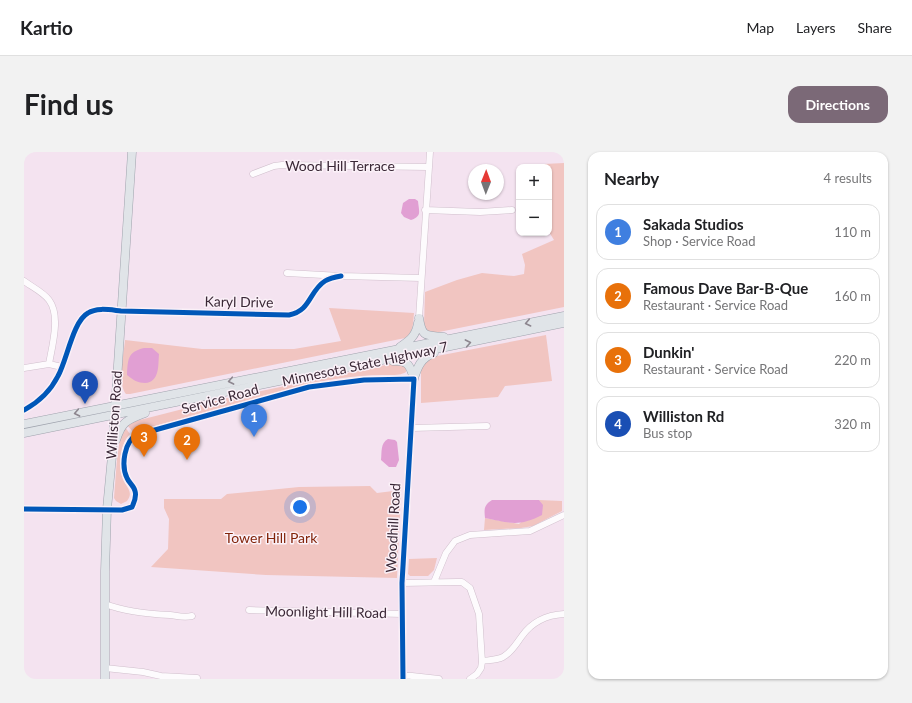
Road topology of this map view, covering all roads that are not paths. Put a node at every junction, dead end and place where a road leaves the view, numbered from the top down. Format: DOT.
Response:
graph roads {
  1 [pos="132,152"];
  2 [pos="430,152"];
  3 [pos="428,167"];
  4 [pos="253,174"];
  5 [pos="425,210"];
  6 [pos="512,210"];
  7 [pos="287,273"];
  8 [pos="341,276"];
  9 [pos="421,278"];
  10 [pos="24,281"];
  11 [pos="121,311"];
  12 [pos="564,316"];
  13 [pos="419,318"];
  14 [pos="564,323"];
  15 [pos="447,343"];
  16 [pos="397,349"];
  17 [pos="374,362"];
  18 [pos="49,364"];
  19 [pos="62,367"];
  20 [pos="24,368"];
  21 [pos="414,379"];
  22 [pos="173,403"];
  23 [pos="115,406"];
  24 [pos="24,410"];
  25 [pos="114,415"];
  26 [pos="24,424"];
  27 [pos="487,426"];
  28 [pos="412,428"];
  29 [pos="24,433"];
  30 [pos="112,456"];
  31 [pos="24,509"];
  32 [pos="107,509"];
  33 [pos="564,515"];
  34 [pos="434,582"];
  35 [pos="402,583"];
  36 [pos="105,604"];
  37 [pos="249,610"];
  38 [pos="402,614"];
  39 [pos="564,614"];
  40 [pos="192,616"];
  41 [pos="482,661"];
  42 [pos="104,668"];
  43 [pos="403,677"];
  44 [pos="197,678"];
  45 [pos="104,679"];
  46 [pos="439,679"];
  47 [pos="470,679"];
  1 -- 11 [label="main road, Williston Road"];
  2 -- 3 [label="street"];
  3 -- 4 [label="street, Wood Hill Terrace"];
  3 -- 5 [label="street"];
  5 -- 6 [label="street"];
  5 -- 9 [label="street"];
  7 -- 8 [label="street"];
  8 -- 9 [label="street"];
  8 -- 11 [label="street, Karyl Drive"];
  9 -- 13 [label="street"];
  10 -- 18 [label="street"];
  11 -- 19 [label="street, Karyl Drive"];
  11 -- 23 [label="main road, Williston Road"];
  12 -- 15 [label="main road, Minnesota State Highway 7, one-way"];
  13 -- 15 [label="main road"];
  13 -- 16 [label="main road"];
  15 -- 14 [label="main road, Minnesota State Highway 7, one-way"];
  15 -- 16 [label="main road, Minnesota State Highway 7"];
  15 -- 17 [label="main road, Minnesota State Highway 7"];
  15 -- 21 [label="main road"];
  16 -- 23 [label="main road, Minnesota State Highway 7, one-way"];
  17 -- 21 [label="main road"];
  17 -- 22 [label="main road, Minnesota State Highway 7"];
  18 -- 19 [label="street"];
  18 -- 20 [label="street"];
  19 -- 24 [label="street, Karyl Drive"];
  21 -- 28 [label="street, Woodhill Road"];
  21 -- 32 [label="street, Service Road"];
  22 -- 25 [label="main road, Minnesota State Highway 7"];
  22 -- 30 [label="main road"];
  23 -- 25 [label="main road, Williston Road"];
  23 -- 26 [label="main road, Minnesota State Highway 7, one-way"];
  25 -- 29 [label="main road, Minnesota State Highway 7"];
  25 -- 30 [label="main road, Williston Road"];
  27 -- 28 [label="street"];
  28 -- 35 [label="street, Woodhill Road"];
  30 -- 32 [label="main road, Williston Road"];
  31 -- 32 [label="street, Service Road"];
  32 -- 36 [label="main road, Williston Road"];
  33 -- 34 [label="street"];
  34 -- 35 [label="street"];
  34 -- 41 [label="street"];
  35 -- 38 [label="street, Woodhill Road"];
  36 -- 40 [label="street"];
  36 -- 42 [label="main road, Williston Road"];
  37 -- 38 [label="street, Moonlight Hill Road"];
  38 -- 43 [label="street, Woodhill Road"];
  39 -- 41 [label="street"];
  41 -- 47 [label="street"];
  42 -- 44 [label="street"];
  42 -- 45 [label="main road, Williston Road"];
  43 -- 46 [label="street"];
}
